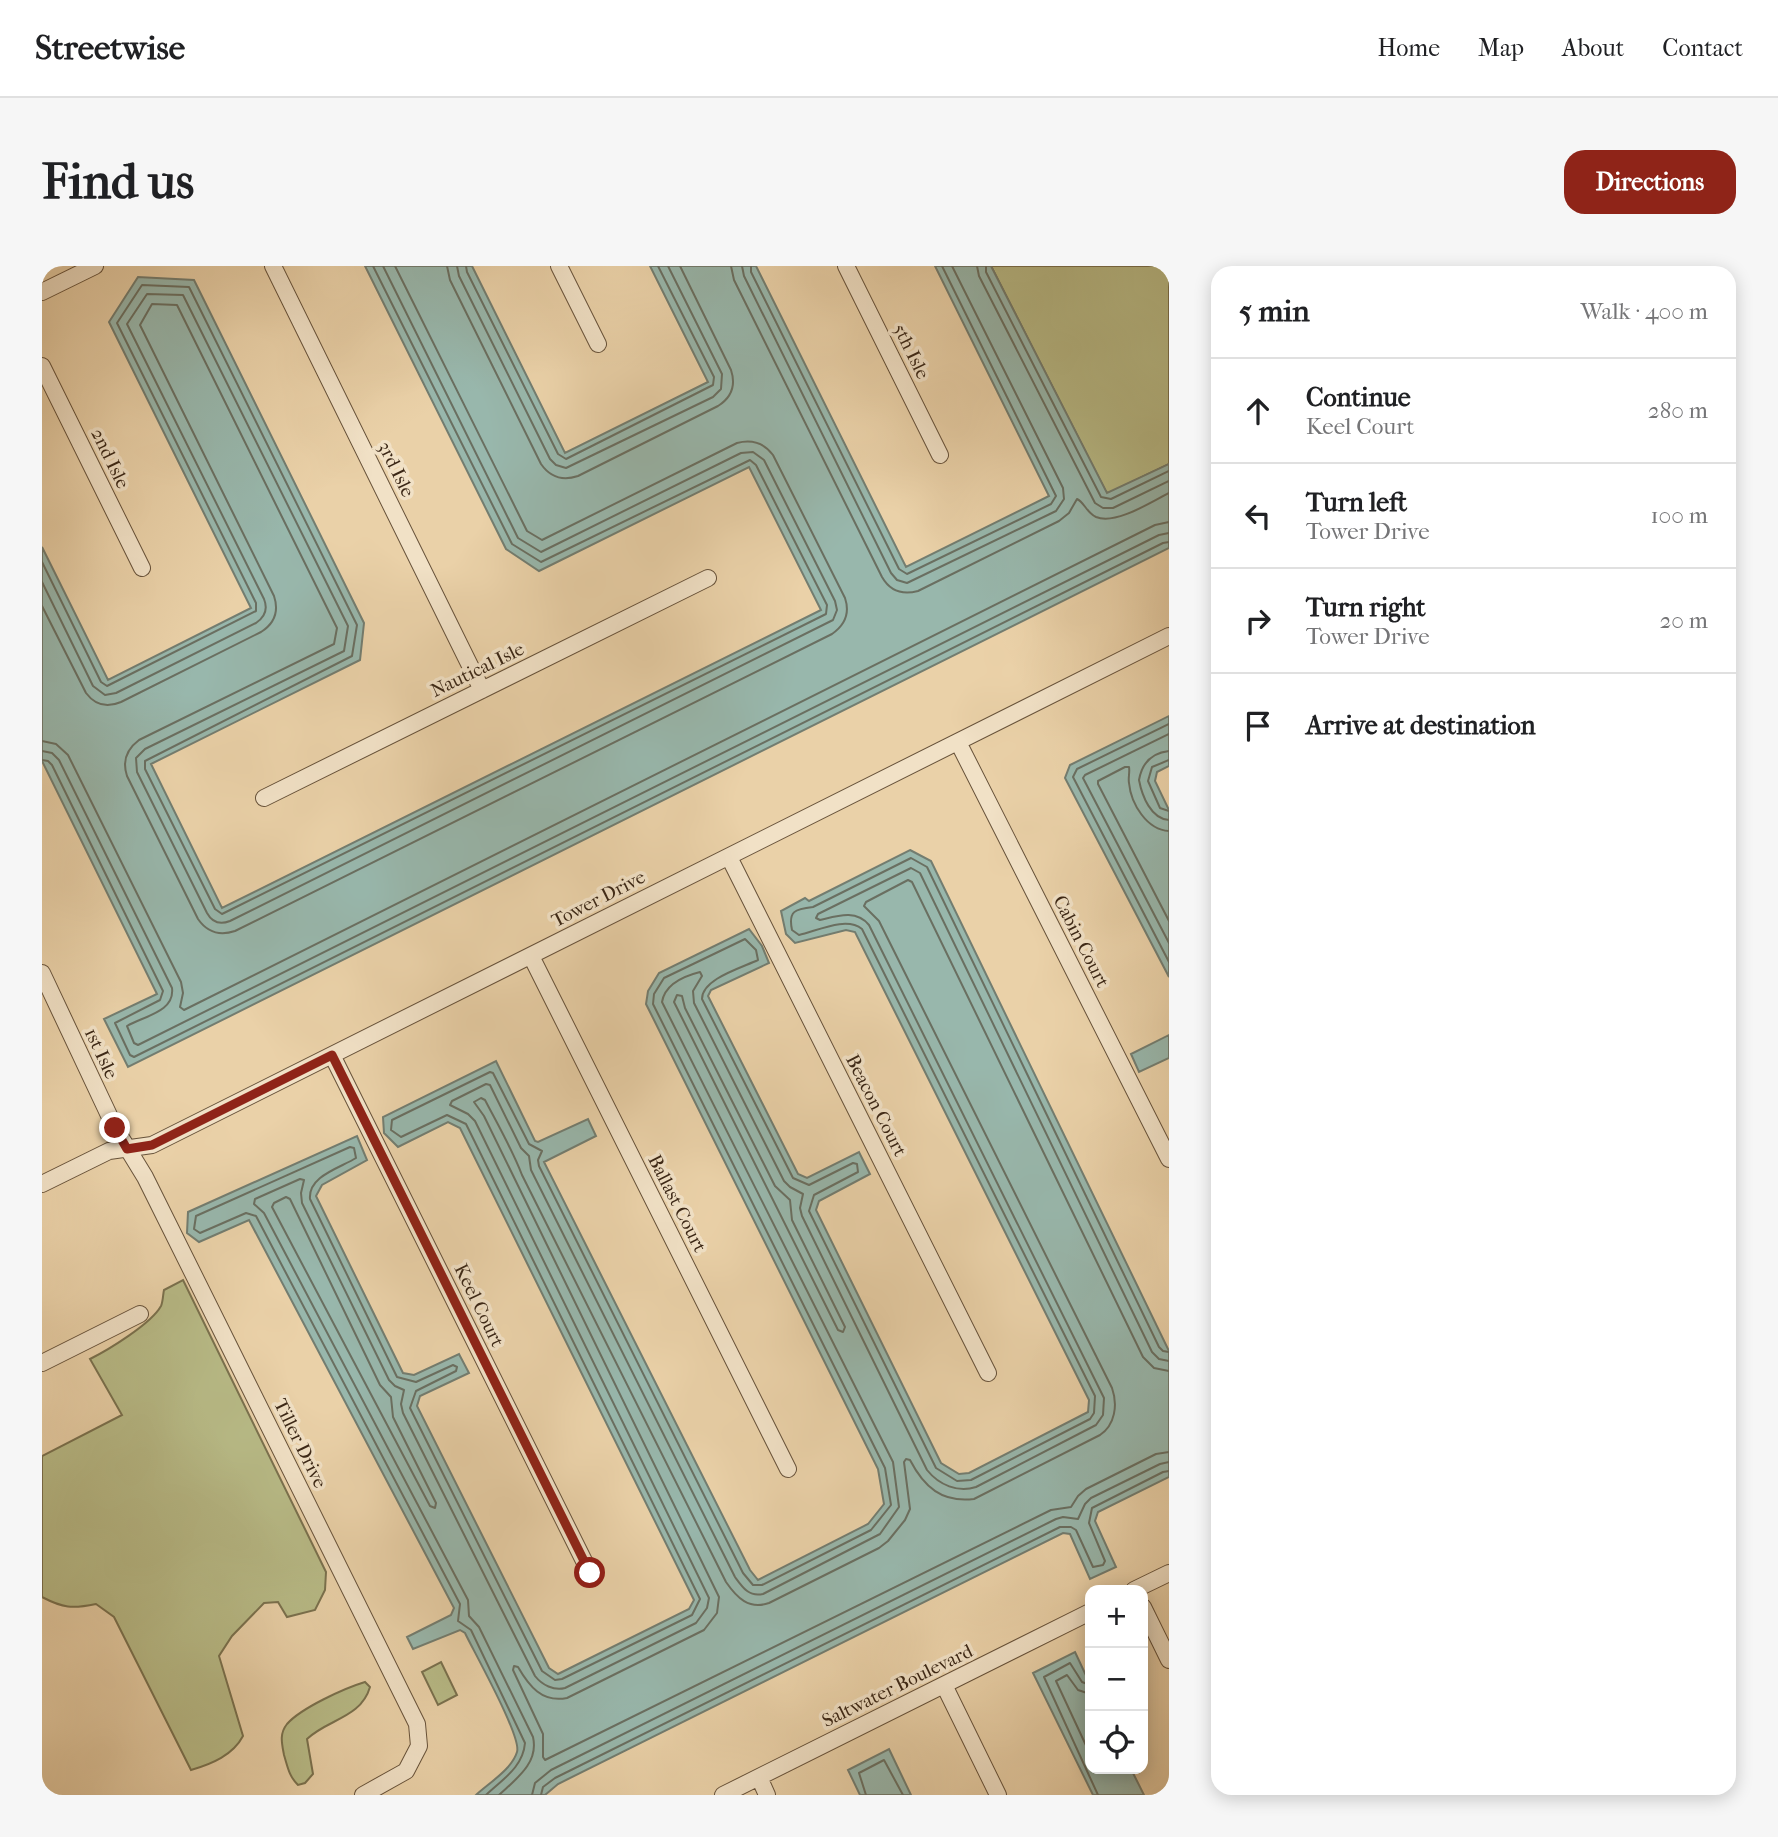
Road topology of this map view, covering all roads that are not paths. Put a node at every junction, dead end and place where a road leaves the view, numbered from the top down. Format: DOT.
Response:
graph roads {
  1 [pos="95,266"];
  2 [pos="273,266"];
  3 [pos="559,266"];
  4 [pos="846,266"];
  5 [pos="42,292"];
  6 [pos="598,344"];
  7 [pos="42,366"];
  8 [pos="940,455"];
  9 [pos="142,568"];
  10 [pos="708,578"];
  11 [pos="1169,637"];
  12 [pos="482,690"];
  13 [pos="958,742"];
  14 [pos="264,798"];
  15 [pos="729,857"];
  16 [pos="531,956"];
  17 [pos="42,973"];
  18 [pos="332,1055"];
  19 [pos="127,1149"];
  20 [pos="1169,1159"];
  21 [pos="42,1184"];
  22 [pos="140,1314"];
  23 [pos="42,1363"];
  24 [pos="988,1373"];
  25 [pos="788,1469"];
  26 [pos="590,1573"];
  27 [pos="1169,1573"];
  28 [pos="1144,1585"];
  29 [pos="1085,1614"];
  30 [pos="1148,1617"];
  31 [pos="1169,1660"];
  32 [pos="944,1685"];
  33 [pos="759,1777"];
  34 [pos="363,1795"];
  35 [pos="723,1795"];
  36 [pos="768,1795"];
  37 [pos="998,1795"];
  1 -- 5 [label="street"];
  2 -- 12 [label="street, 3rd Isle"];
  3 -- 6 [label="street"];
  4 -- 8 [label="street, 5th Isle"];
  7 -- 9 [label="street, 2nd Isle"];
  10 -- 12 [label="street, Nautical Isle"];
  11 -- 13 [label="street, Tower Drive"];
  12 -- 14 [label="street, Nautical Isle"];
  13 -- 15 [label="street, Tower Drive"];
  13 -- 20 [label="street, Cabin Court"];
  15 -- 16 [label="street, Tower Drive"];
  15 -- 24 [label="street, Beacon Court"];
  16 -- 18 [label="street, Tower Drive"];
  16 -- 25 [label="street, Ballast Court"];
  17 -- 19 [label="street, 1st Isle"];
  18 -- 19 [label="street, Tower Drive"];
  18 -- 26 [label="street, Keel Court"];
  19 -- 21 [label="street, Tower Drive"];
  19 -- 34 [label="street, Tiller Drive"];
  22 -- 23 [label="street"];
  27 -- 28 [label="street"];
  29 -- 32 [label="street, Saltwater Boulevard"];
  30 -- 31 [label="street"];
  32 -- 33 [label="street, Saltwater Boulevard"];
  32 -- 37 [label="street"];
  33 -- 35 [label="street, Saltwater Boulevard"];
  33 -- 36 [label="street"];
}
